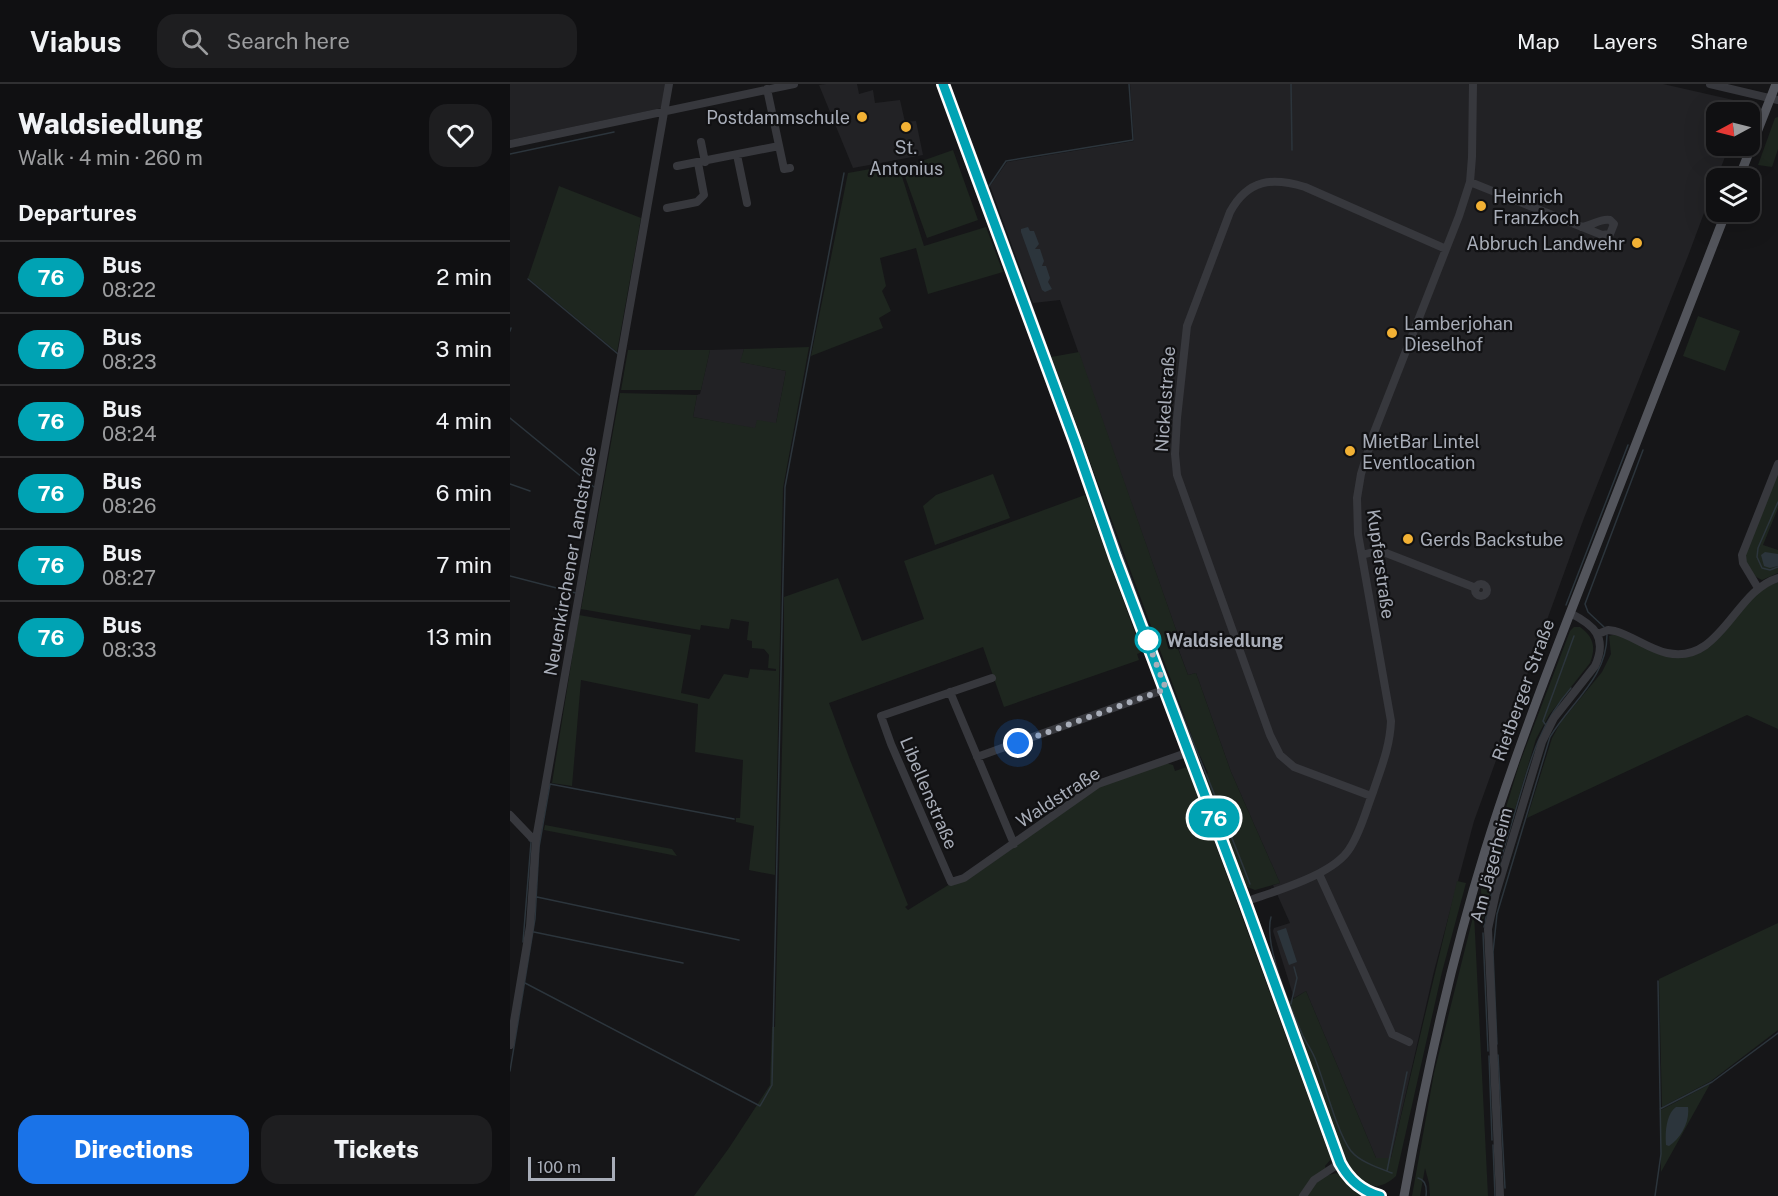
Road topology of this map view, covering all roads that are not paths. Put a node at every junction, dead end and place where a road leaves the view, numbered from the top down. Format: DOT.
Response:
graph roads {
  1 [pos="669,84"];
  2 [pos="794,84"];
  3 [pos="943,84"];
  4 [pos="1473,84"];
  5 [pos="1710,84"];
  6 [pos="1776,84"];
  7 [pos="765,88"];
  8 [pos="1774,99"];
  9 [pos="664,112"];
  10 [pos="701,142"];
  11 [pos="510,144"];
  12 [pos="779,146"];
  13 [pos="737,155"];
  14 [pos="701,163"];
  15 [pos="677,166"];
  16 [pos="790,168"];
  17 [pos="1743,168"];
  18 [pos="1470,182"];
  19 [pos="747,203"];
  20 [pos="667,208"];
  21 [pos="1722,222"];
  22 [pos="1582,227"];
  23 [pos="1446,249"];
  24 [pos="1778,464"];
  25 [pos="1362,555"];
  26 [pos="1778,578"];
  27 [pos="1476,588"];
  28 [pos="1758,588"];
  29 [pos="1570,613"];
  30 [pos="1598,634"];
  31 [pos="992,678"];
  32 [pos="1166,689"];
  33 [pos="950,693"];
  34 [pos="1189,752"];
  35 [pos="977,758"];
  36 [pos="1371,796"];
  37 [pos="510,815"];
  38 [pos="536,839"];
  39 [pos="1014,844"];
  40 [pos="1319,874"];
  41 [pos="951,882"];
  42 [pos="1245,902"];
  43 [pos="1409,1042"];
  44 [pos="510,1045"];
  45 [pos="1340,1163"];
  46 [pos="1303,1196"];
  47 [pos="1381,1196"];
  48 [pos="1404,1196"];
  49 [pos="1500,1196"];
  1 -- 9 [label="street, Neuenkirchener Landstraße"];
  2 -- 7 [label="street"];
  3 -- 32 [label="street"];
  4 -- 18 [label="street, Kupferstraße"];
  5 -- 8 [label="street"];
  6 -- 8 [label="main road"];
  7 -- 9 [label="street"];
  7 -- 12 [label="street"];
  8 -- 17 [label="main road"];
  9 -- 11 [label="street"];
  9 -- 38 [label="street, Neuenkirchener Landstraße"];
  10 -- 14 [label="street"];
  12 -- 13 [label="street"];
  12 -- 16 [label="street"];
  13 -- 14 [label="street"];
  13 -- 19 [label="street"];
  14 -- 15 [label="street"];
  14 -- 20 [label="street"];
  18 -- 22 [label="street"];
  18 -- 23 [label="street, Kupferstraße"];
  21 -- 29 [label="main road, Rietberger Straße"];
  23 -- 25 [label="street, Kupferstraße"];
  23 -- 36 [label="street, Nickelstraße"];
  24 -- 28 [label="street"];
  25 -- 27 [label="street"];
  25 -- 36 [label="street, Kupferstraße"];
  26 -- 28 [label="street"];
  28 -- 30 [label="street"];
  29 -- 30 [label="street"];
  29 -- 48 [label="main road, Rietberger Straße"];
  30 -- 49 [label="street, Am Jägerheim"];
  31 -- 33 [label="street"];
  32 -- 34 [label="street"];
  32 -- 35 [label="street"];
  33 -- 35 [label="street"];
  33 -- 41 [label="street, Libellenstraße"];
  34 -- 39 [label="street, Waldstraße"];
  34 -- 42 [label="street"];
  35 -- 39 [label="street"];
  36 -- 40 [label="street, Kupferstraße"];
  37 -- 38 [label="street"];
  38 -- 44 [label="street, Neuenkirchener Landstraße"];
  39 -- 41 [label="street, Waldstraße"];
  40 -- 42 [label="street, Kupferstraße"];
  40 -- 43 [label="street"];
  42 -- 45 [label="street"];
  45 -- 46 [label="street"];
  45 -- 47 [label="street"];
}
